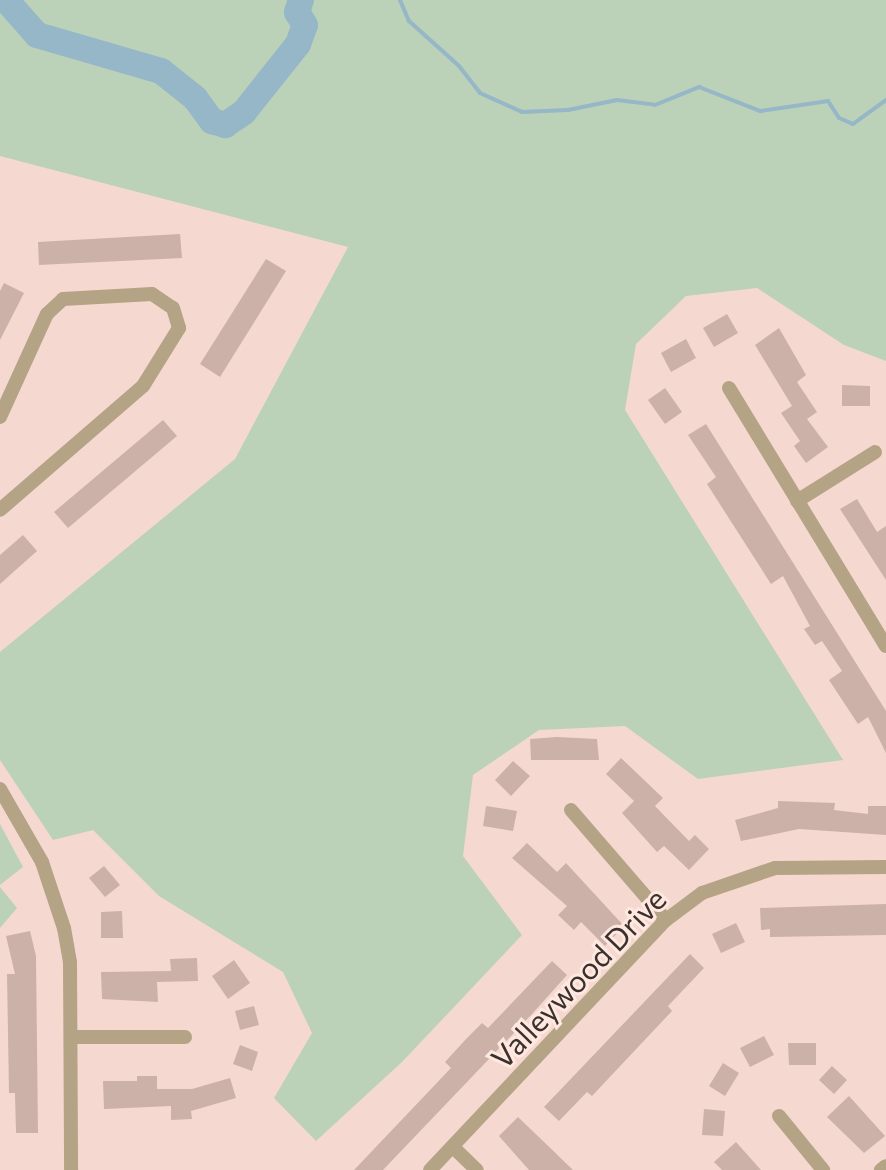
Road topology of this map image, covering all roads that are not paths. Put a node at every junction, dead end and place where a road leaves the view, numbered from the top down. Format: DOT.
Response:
graph roads {
  1 [pos="729,388"];
  2 [pos="0,417"];
  3 [pos="875,452"];
  4 [pos="797,501"];
  5 [pos="3,502"];
  6 [pos="886,646"];
  7 [pos="0,789"];
  8 [pos="571,810"];
  9 [pos="886,867"];
  10 [pos="666,920"];
  11 [pos="71,1037"];
  12 [pos="185,1037"];
  13 [pos="779,1116"];
  14 [pos="453,1147"];
  15 [pos="886,1166"];
  16 [pos="71,1170"];
  17 [pos="430,1170"];
  18 [pos="477,1170"];
  19 [pos="823,1170"];
  20 [pos="881,1170"];
  1 -- 4 [label="street"];
  2 -- 5 [label="street"];
  3 -- 4 [label="street"];
  4 -- 6 [label="street"];
  7 -- 11 [label="street"];
  8 -- 10 [label="street"];
  9 -- 10 [label="street, Valleywood Drive"];
  10 -- 14 [label="street, Valleywood Drive"];
  11 -- 12 [label="street"];
  11 -- 16 [label="street"];
  13 -- 19 [label="street"];
  14 -- 17 [label="street, Valleywood Drive"];
  14 -- 18 [label="street"];
  15 -- 20 [label="street"];
}
